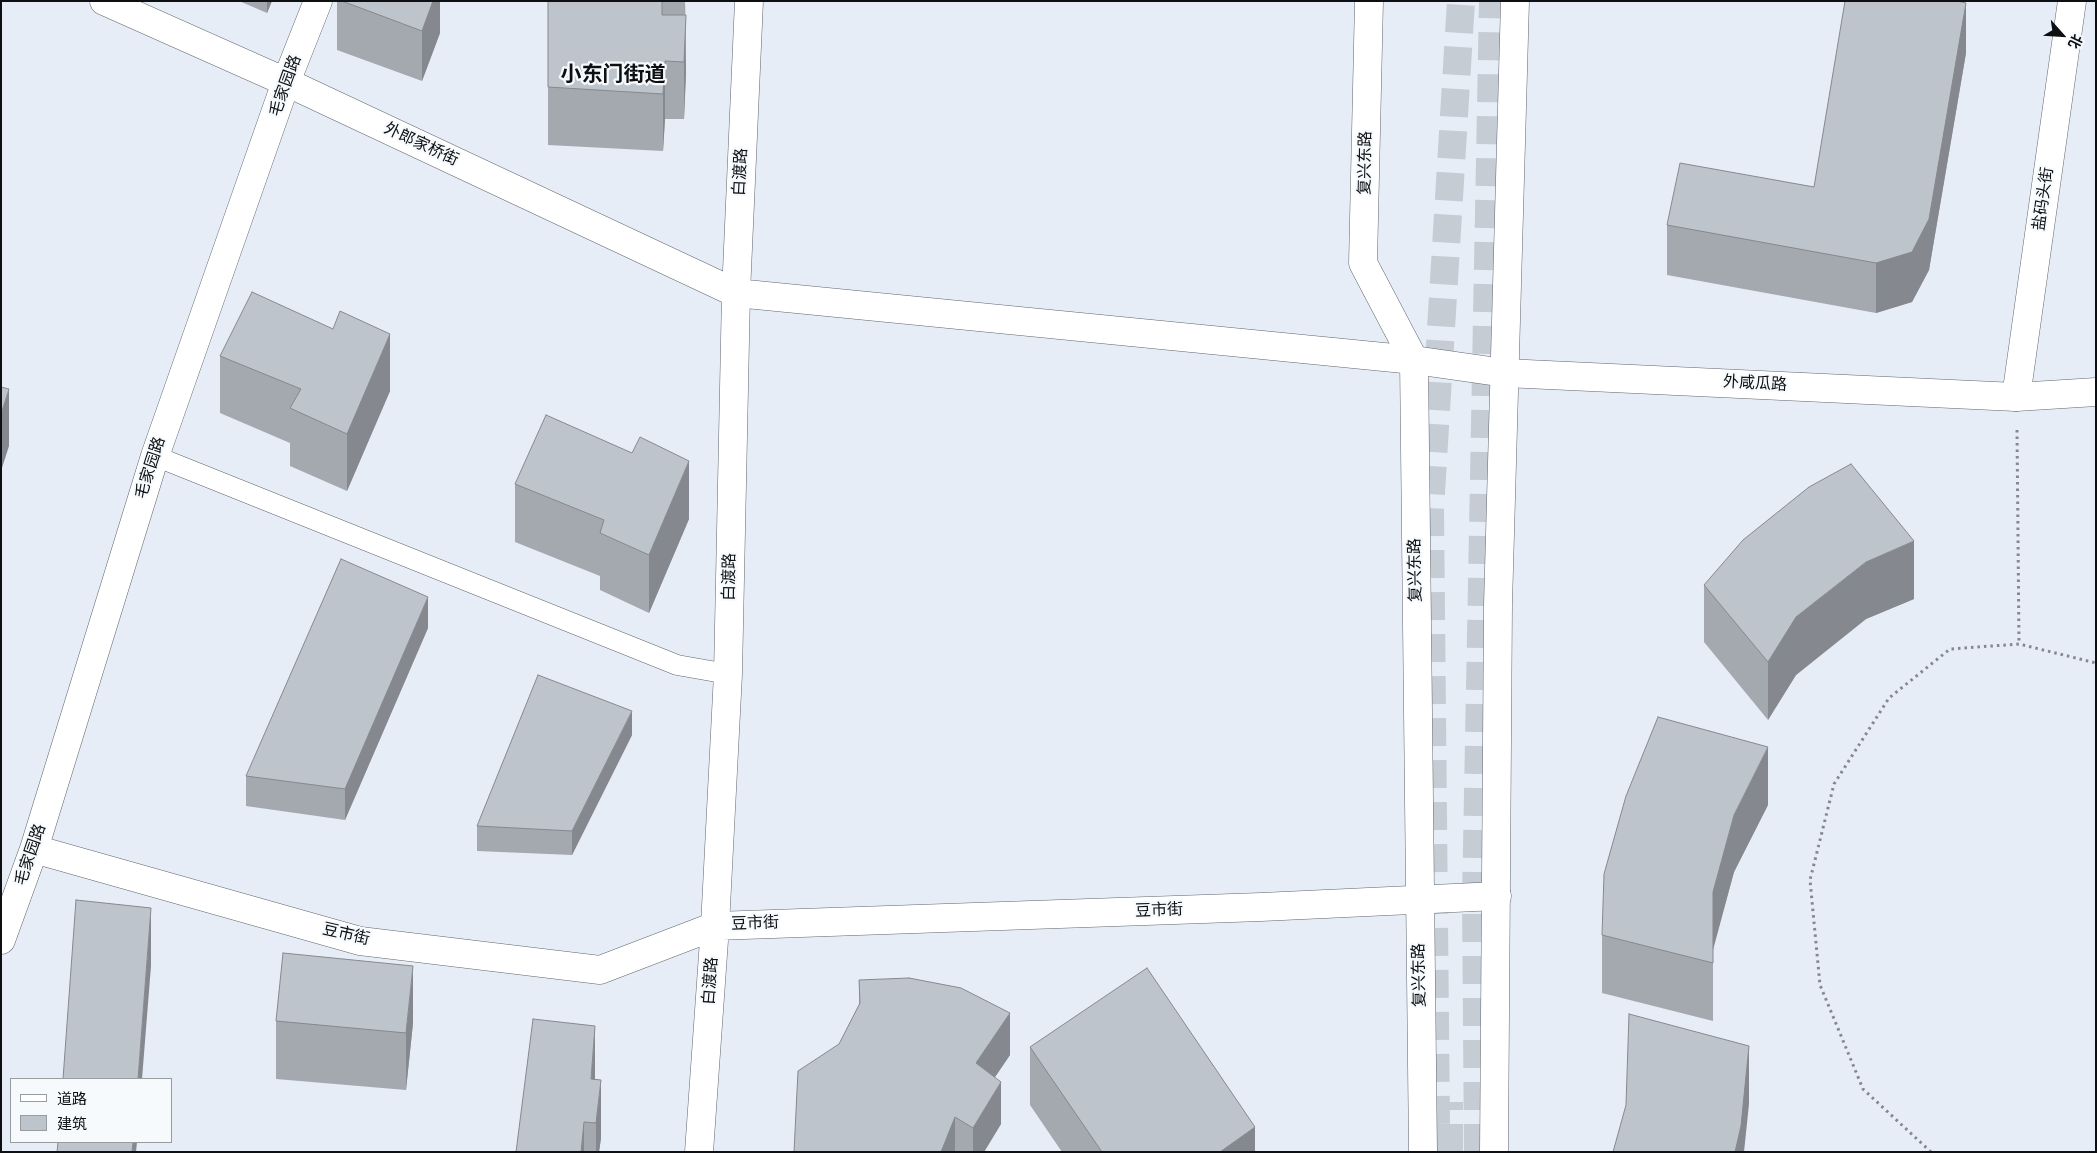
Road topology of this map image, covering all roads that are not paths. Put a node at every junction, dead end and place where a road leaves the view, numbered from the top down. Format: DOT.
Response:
graph roads {
  1 [pos="104,1"];
  2 [pos="318,1"];
  3 [pos="749,1"];
  4 [pos="1369,1"];
  5 [pos="1514,1"];
  6 [pos="2072,1"];
  7 [pos="286,82"];
  8 [pos="736,293"];
  9 [pos="1414,360"];
  10 [pos="1505,373"];
  11 [pos="2096,392"];
  12 [pos="2016,397"];
  13 [pos="155,456"];
  14 [pos="728,674"];
  15 [pos="34,849"];
  16 [pos="1497,896"];
  17 [pos="1419,899"];
  18 [pos="715,926"];
  19 [pos="1,940"];
  20 [pos="699,1152"];
  21 [pos="1423,1152"];
  22 [pos="1494,1152"];
  1 -- 7 [label="street, 外郎家桥街"];
  2 -- 7 [label="street, 毛家园路"];
  3 -- 8 [label="street, 白渡路"];
  4 -- 9 [label="street, 复兴东路"];
  5 -- 10 [label="street"];
  6 -- 12 [label="street, 盐码头街"];
  7 -- 8 [label="street, 外郎家桥街"];
  7 -- 13 [label="street, 毛家园路"];
  8 -- 9 [label="street, 外郎家桥街"];
  8 -- 14 [label="street, 白渡路"];
  9 -- 10 [label="street, 外咸瓜路"];
  9 -- 17 [label="street, 复兴东路"];
  10 -- 12 [label="street, 外咸瓜路"];
  10 -- 16 [label="street"];
  11 -- 12 [label="street, 外咸瓜路"];
  13 -- 14 [label="lane"];
  13 -- 15 [label="street, 毛家园路"];
  14 -- 18 [label="street, 白渡路"];
  15 -- 18 [label="street, 豆市街"];
  15 -- 19 [label="street, 毛家园路"];
  16 -- 17 [label="street, 豆市街"];
  16 -- 22 [label="street"];
  17 -- 18 [label="street, 豆市街"];
  17 -- 21 [label="street, 复兴东路"];
  18 -- 20 [label="street, 白渡路"];
}
